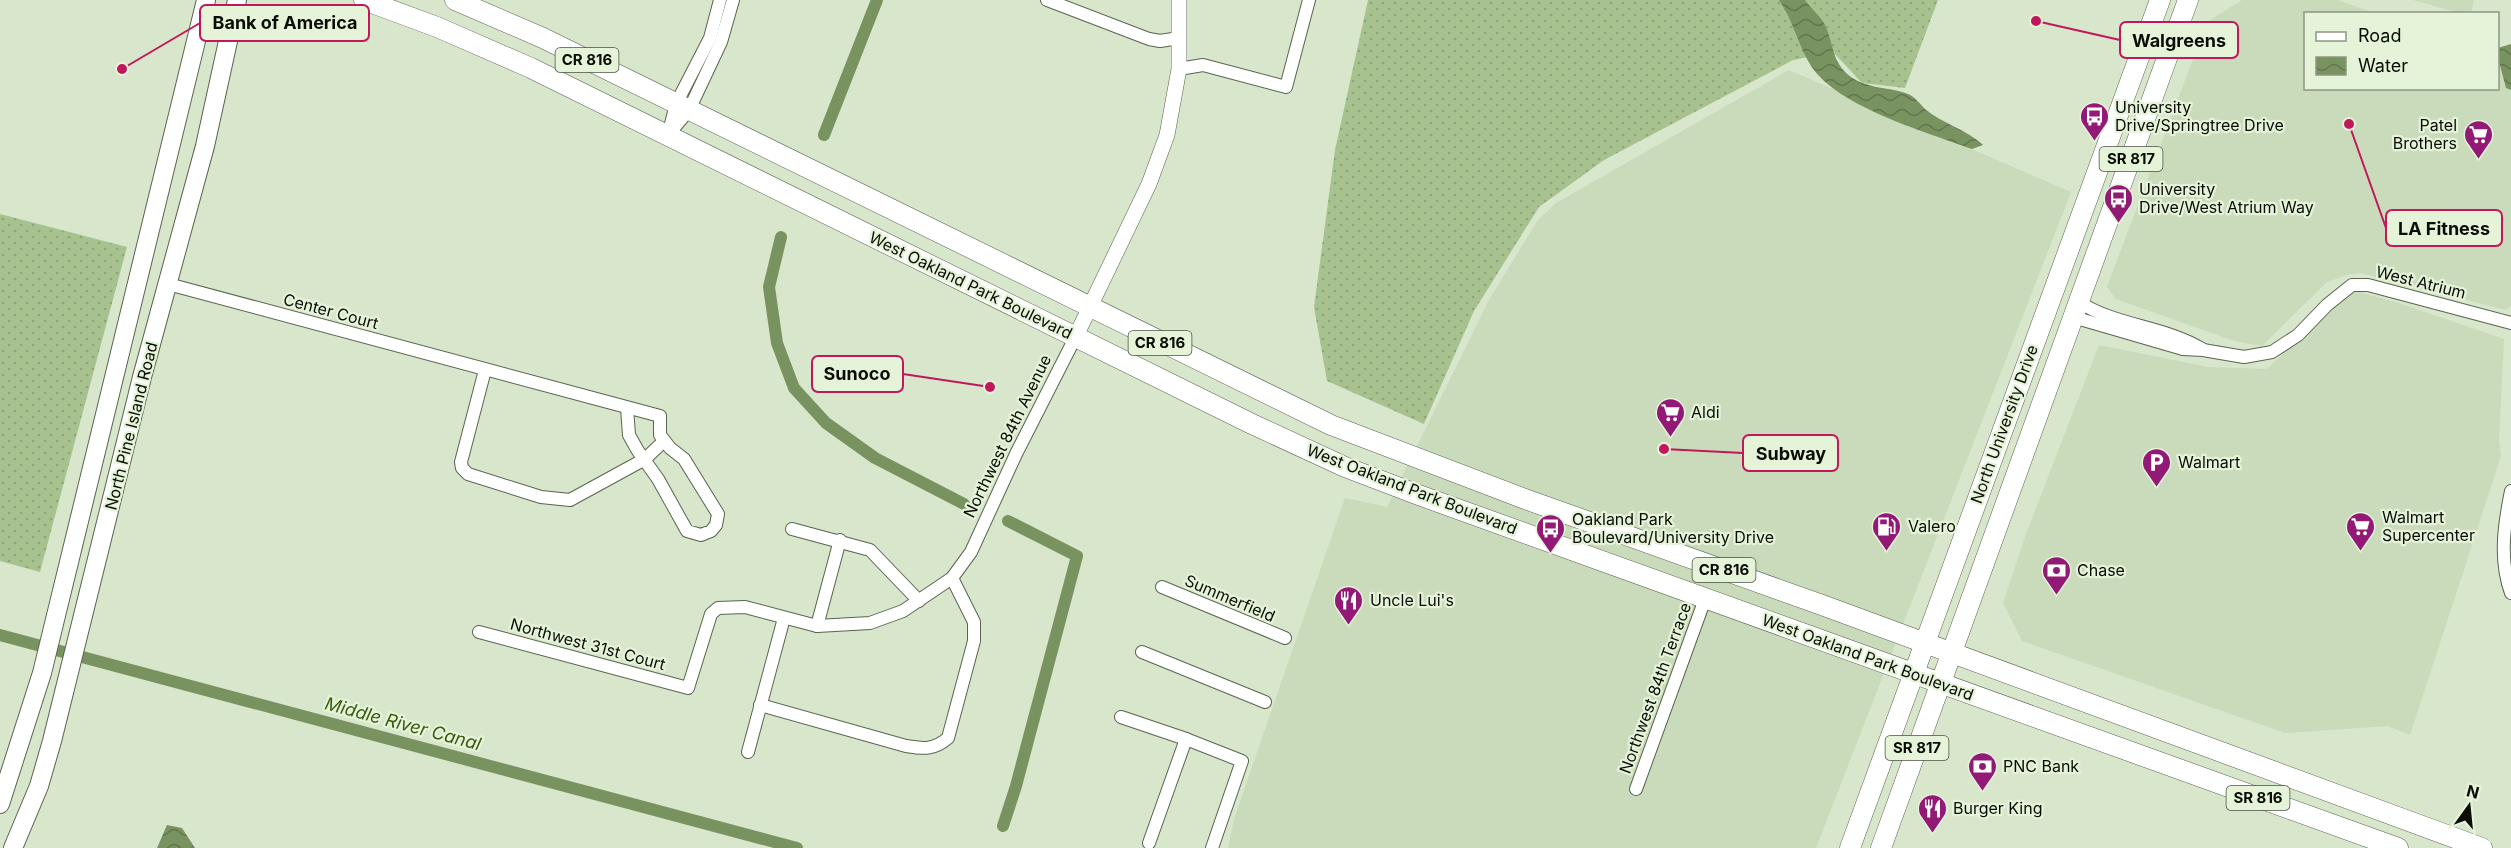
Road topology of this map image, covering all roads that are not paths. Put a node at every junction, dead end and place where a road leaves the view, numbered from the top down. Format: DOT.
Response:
graph roads {
  1 [pos="206,0"];
  2 [pos="237,0"];
  3 [pos="364,0"];
  4 [pos="455,0"];
  5 [pos="720,0"];
  6 [pos="733,0"];
  7 [pos="1047,0"];
  8 [pos="1179,0"];
  9 [pos="1309,0"];
  10 [pos="2160,0"];
  11 [pos="2188,0"];
  12 [pos="1179,38"];
  13 [pos="1179,69"];
  14 [pos="683,107"];
  15 [pos="668,135"];
  16 [pos="2072,242"];
  17 [pos="168,284"];
  18 [pos="2049,303"];
  19 [pos="1090,309"];
  20 [pos="2076,309"];
  21 [pos="2511,323"];
  22 [pos="1076,336"];
  23 [pos="2056,363"];
  24 [pos="485,370"];
  25 [pos="627,408"];
  26 [pos="664,441"];
  27 [pos="645,459"];
  28 [pos="2511,491"];
  29 [pos="792,529"];
  30 [pos="840,540"];
  31 [pos="952,578"];
  32 [pos="1162,587"];
  33 [pos="2511,593"];
  34 [pos="1705,599"];
  35 [pos="919,601"];
  36 [pos="784,618"];
  37 [pos="817,626"];
  38 [pos="479,632"];
  39 [pos="1285,638"];
  40 [pos="1923,643"];
  41 [pos="1142,652"];
  42 [pos="1951,653"];
  43 [pos="1912,673"];
  44 [pos="1940,683"];
  45 [pos="688,688"];
  46 [pos="1265,702"];
  47 [pos="760,705"];
  48 [pos="1121,717"];
  49 [pos="1186,740"];
  50 [pos="748,752"];
  51 [pos="1636,789"];
  52 [pos="2344,798"];
  53 [pos="0,804"];
  54 [pos="2303,814"];
  55 [pos="1149,843"];
  56 [pos="13,848"];
  57 [pos="1212,848"];
  58 [pos="1850,848"];
  59 [pos="1881,848"];
  60 [pos="2398,848"];
  61 [pos="2482,848"];
  1 -- 53 [label="main road, North Pine Island Road"];
  2 -- 17 [label="main road, North Pine Island Road"];
  3 -- 15 [label="main road, West Oakland Park Boulevard / CR 816"];
  4 -- 14 [label="main road, West Oakland Park Boulevard / CR 816"];
  5 -- 14 [label="street"];
  6 -- 14 [label="street"];
  7 -- 12 [label="street"];
  8 -- 12 [label="street, Northwest 84th Avenue"];
  9 -- 13 [label="street"];
  10 -- 16 [label="main road, North University Drive / SR 817"];
  11 -- 20 [label="main road, North University Drive / SR 817"];
  12 -- 13 [label="street, Northwest 84th Avenue"];
  13 -- 19 [label="street, Northwest 84th Avenue"];
  14 -- 15 [label="street"];
  14 -- 19 [label="main road, West Oakland Park Boulevard / CR 816"];
  15 -- 22 [label="main road, West Oakland Park Boulevard / CR 816"];
  16 -- 18 [label="main road, North University Drive / SR 817"];
  16 -- 20 [label="main road"];
  17 -- 24 [label="street, Center Court"];
  17 -- 56 [label="main road, North Pine Island Road"];
  18 -- 23 [label="main road"];
  18 -- 40 [label="main road, North University Drive / SR 817"];
  19 -- 22 [label="street, Northwest 84th Avenue"];
  19 -- 40 [label="main road, West Oakland Park Boulevard / CR 816"];
  20 -- 21 [label="street, West Atrium"];
  20 -- 23 [label="main road, North University Drive / SR 817"];
  22 -- 31 [label="street, Northwest 84th Avenue"];
  22 -- 34 [label="main road, West Oakland Park Boulevard / CR 816"];
  23 -- 42 [label="main road, North University Drive / SR 817"];
  24 -- 25 [label="street, Center Court"];
  24 -- 27 [label="street"];
  25 -- 26 [label="street, Center Court"];
  25 -- 27 [label="street, Center Court"];
  26 -- 27 [label="street"];
  26 -- 27 [label="street, Center Court"];
  28 -- 33 [label="street"];
  29 -- 30 [label="street"];
  30 -- 35 [label="street"];
  30 -- 37 [label="street"];
  31 -- 35 [label="street, Northwest 84th Avenue"];
  31 -- 47 [label="street"];
  32 -- 39 [label="street, Summerfield"];
  34 -- 43 [label="main road, West Oakland Park Boulevard / CR 816"];
  34 -- 51 [label="street, Northwest 84th Terrace"];
  35 -- 37 [label="street, Northwest 84th Avenue"];
  36 -- 37 [label="street, Northwest 84th Avenue"];
  36 -- 45 [label="street, Northwest 84th Avenue"];
  36 -- 47 [label="street"];
  38 -- 45 [label="street, Northwest 31st Court"];
  40 -- 42 [label="main road, West Oakland Park Boulevard / SR 816"];
  40 -- 43 [label="main road, North University Drive / SR 817"];
  41 -- 46 [label="street"];
  42 -- 44 [label="main road, North University Drive / SR 817"];
  42 -- 52 [label="main road, West Oakland Park Boulevard / SR 816"];
  43 -- 44 [label="main road, West Oakland Park Boulevard / SR 816"];
  43 -- 58 [label="main road, North University Drive / SR 817"];
  44 -- 54 [label="main road, West Oakland Park Boulevard / SR 816"];
  44 -- 59 [label="main road, North University Drive / SR 817"];
  47 -- 50 [label="street"];
  48 -- 49 [label="street"];
  49 -- 55 [label="street"];
  49 -- 57 [label="street"];
  52 -- 54 [label="main road"];
  52 -- 61 [label="main road, West Oakland Park Boulevard / SR 816"];
  54 -- 60 [label="main road, West Oakland Park Boulevard / SR 816"];
}
